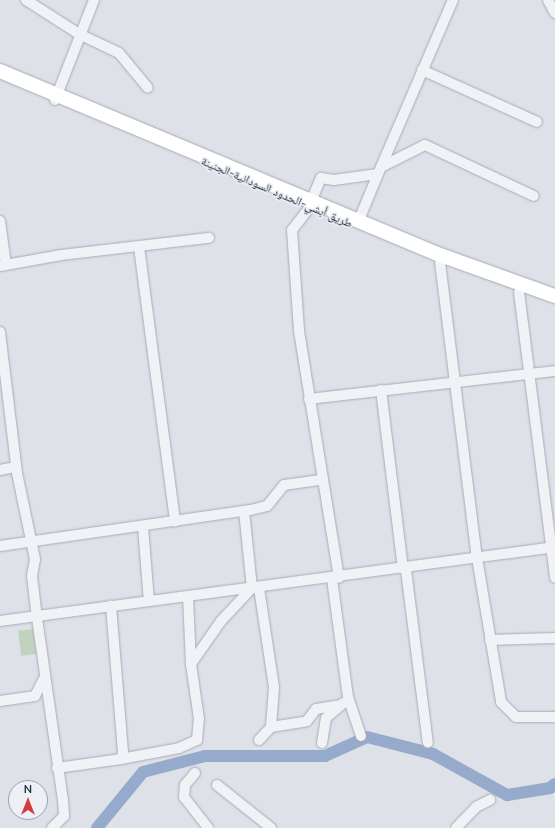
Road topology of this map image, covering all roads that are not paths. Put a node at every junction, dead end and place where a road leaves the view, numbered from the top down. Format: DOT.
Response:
graph roads {
  1 [pos="26,0"];
  2 [pos="94,0"];
  3 [pos="453,0"];
  4 [pos="548,0"];
  5 [pos="555,13"];
  6 [pos="79,34"];
  7 [pos="0,70"];
  8 [pos="422,70"];
  9 [pos="0,79"];
  10 [pos="148,88"];
  11 [pos="56,97"];
  12 [pos="537,122"];
  13 [pos="379,171"];
  14 [pos="534,196"];
  15 [pos="311,203"];
  16 [pos="359,220"];
  17 [pos="0,221"];
  18 [pos="209,238"];
  19 [pos="140,247"];
  20 [pos="440,262"];
  21 [pos="3,266"];
  22 [pos="492,279"];
  23 [pos="519,292"];
  24 [pos="555,296"];
  25 [pos="555,302"];
  26 [pos="0,332"];
  27 [pos="555,371"];
  28 [pos="529,372"];
  29 [pos="455,381"];
  30 [pos="381,390"];
  31 [pos="309,399"];
  32 [pos="16,467"];
  33 [pos="0,470"];
  34 [pos="321,480"];
  35 [pos="244,511"];
  36 [pos="175,522"];
  37 [pos="143,527"];
  38 [pos="29,542"];
  39 [pos="0,546"];
  40 [pos="553,547"];
  41 [pos="477,558"];
  42 [pos="405,569"];
  43 [pos="555,578"];
  44 [pos="335,579"];
  45 [pos="256,588"];
  46 [pos="188,596"];
  47 [pos="149,601"];
  48 [pos="111,605"];
  49 [pos="37,618"];
  50 [pos="0,621"];
  51 [pos="555,638"];
  52 [pos="490,640"];
  53 [pos="191,664"];
  54 [pos="45,676"];
  55 [pos="348,697"];
  56 [pos="0,700"];
  57 [pos="340,706"];
  58 [pos="555,717"];
  59 [pos="271,727"];
  60 [pos="361,736"];
  61 [pos="259,740"];
  62 [pos="322,743"];
  63 [pos="428,743"];
  64 [pos="121,759"];
  65 [pos="58,768"];
  66 [pos="195,773"];
  67 [pos="217,785"];
  68 [pos="490,800"];
  69 [pos="52,828"];
  70 [pos="208,828"];
  71 [pos="271,828"];
  72 [pos="456,828"];
  1 -- 6 [label="street"];
  2 -- 6 [label="street"];
  3 -- 8 [label="street"];
  4 -- 5 [label="street"];
  6 -- 10 [label="street"];
  6 -- 11 [label="street"];
  7 -- 11 [label="highway"];
  8 -- 12 [label="street"];
  8 -- 13 [label="street"];
  9 -- 11 [label="highway, طريق أبشي-الحدود السودانية-الجنينة"];
  11 -- 15 [label="highway, طريق أبشي-الحدود السودانية-الجنينة"];
  13 -- 14 [label="street"];
  13 -- 15 [label="street"];
  13 -- 16 [label="street"];
  15 -- 16 [label="highway"];
  15 -- 20 [label="highway, طريق أبشي-الحدود السودانية-الجنينة"];
  15 -- 31 [label="street"];
  16 -- 22 [label="highway"];
  17 -- 21 [label="street"];
  18 -- 19 [label="street"];
  19 -- 21 [label="street"];
  19 -- 36 [label="street"];
  20 -- 22 [label="highway, طريق أبشي-الحدود السودانية-الجنينة"];
  20 -- 29 [label="street"];
  22 -- 23 [label="highway, طريق أبشي-الحدود السودانية-الجنينة"];
  22 -- 24 [label="highway"];
  23 -- 25 [label="highway, طريق أبشي-الحدود السودانية-الجنينة"];
  23 -- 28 [label="street"];
  26 -- 32 [label="street"];
  27 -- 28 [label="street"];
  28 -- 29 [label="street"];
  28 -- 40 [label="street"];
  29 -- 30 [label="street"];
  29 -- 41 [label="street"];
  30 -- 31 [label="street"];
  30 -- 42 [label="street"];
  31 -- 34 [label="street"];
  32 -- 33 [label="street"];
  32 -- 38 [label="street"];
  34 -- 35 [label="street"];
  34 -- 44 [label="street"];
  35 -- 36 [label="street"];
  35 -- 45 [label="street"];
  36 -- 37 [label="street"];
  37 -- 38 [label="street"];
  37 -- 47 [label="street"];
  38 -- 39 [label="street"];
  38 -- 49 [label="street"];
  40 -- 41 [label="street"];
  40 -- 43 [label="street"];
  41 -- 42 [label="street"];
  41 -- 52 [label="street"];
  42 -- 44 [label="street"];
  42 -- 63 [label="street"];
  44 -- 45 [label="street"];
  44 -- 55 [label="street"];
  45 -- 46 [label="street"];
  45 -- 53 [label="street"];
  45 -- 59 [label="street"];
  46 -- 47 [label="street"];
  46 -- 53 [label="street"];
  47 -- 48 [label="street"];
  48 -- 49 [label="street"];
  48 -- 64 [label="street"];
  49 -- 50 [label="street"];
  49 -- 54 [label="street"];
  51 -- 52 [label="street"];
  52 -- 58 [label="street"];
  53 -- 64 [label="street"];
  54 -- 56 [label="street"];
  54 -- 65 [label="street"];
  55 -- 57 [label="street"];
  55 -- 60 [label="street"];
  57 -- 59 [label="street"];
  57 -- 62 [label="street"];
  59 -- 61 [label="street"];
  64 -- 65 [label="street"];
  65 -- 69 [label="street"];
  66 -- 70 [label="street"];
  67 -- 71 [label="street"];
  68 -- 72 [label="street"];
}
